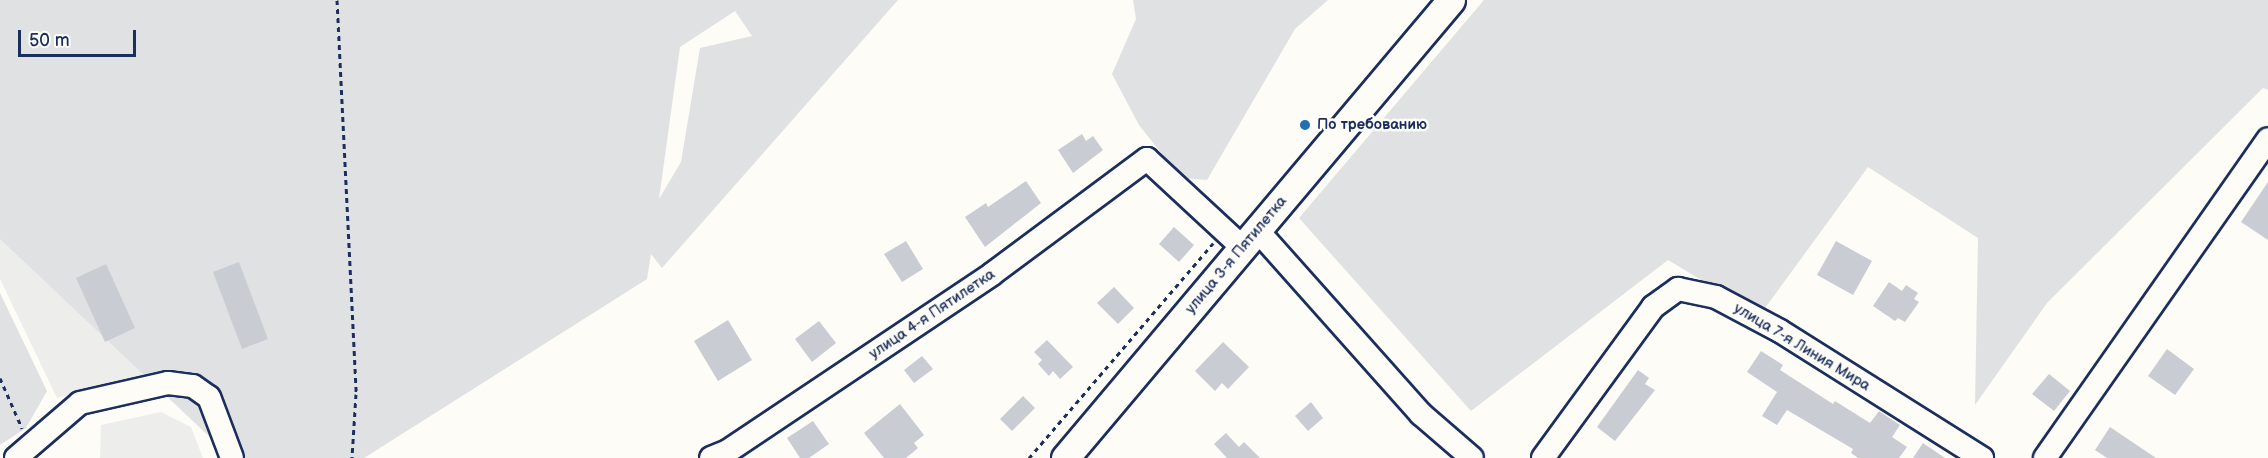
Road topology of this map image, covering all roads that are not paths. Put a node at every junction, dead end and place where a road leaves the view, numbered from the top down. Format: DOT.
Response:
graph roads {
  1 [pos="1451,0"];
  2 [pos="2268,139"];
  3 [pos="1241,236"];
  4 [pos="24,450"];
  5 [pos="232,458"];
  6 [pos="711,458"];
  7 [pos="1065,458"];
  8 [pos="1472,458"];
  9 [pos="1543,458"];
  10 [pos="1982,458"];
  11 [pos="2045,458"];
  1 -- 3 [label="main road, улица 3-я Пятилетка"];
  2 -- 11 [label="street"];
  3 -- 6 [label="street, улица 4-я Пятилетка"];
  3 -- 7 [label="main road, улица 3-я Пятилетка"];
  3 -- 8 [label="street"];
  4 -- 5 [label="street"];
  9 -- 10 [label="street, улица 7-я Линия Мира"];
}
